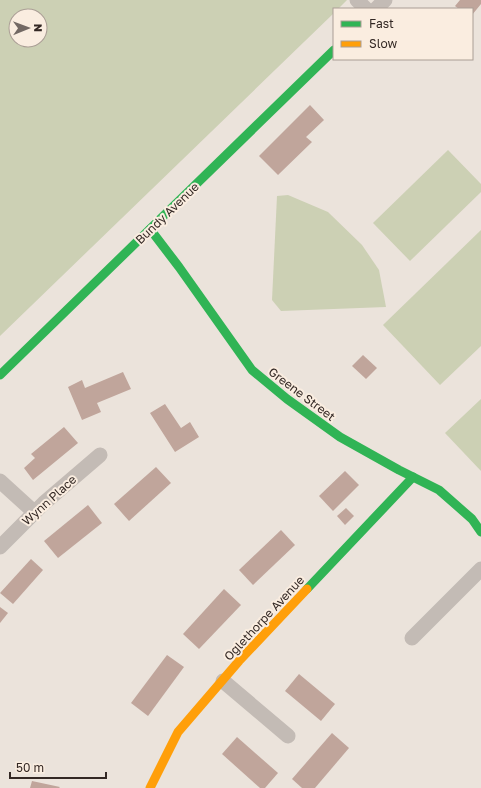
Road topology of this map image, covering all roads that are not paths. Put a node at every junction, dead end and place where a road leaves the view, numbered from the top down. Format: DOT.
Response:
graph roads {
  1 [pos="357,0"];
  2 [pos="385,0"];
  3 [pos="365,8"];
  4 [pos="377,8"];
  5 [pos="333,51"];
  6 [pos="150,229"];
  7 [pos="0,375"];
  8 [pos="100,455"];
  9 [pos="413,477"];
  10 [pos="0,481"];
  11 [pos="34,512"];
  12 [pos="481,532"];
  13 [pos="0,547"];
  14 [pos="481,570"];
  15 [pos="412,638"];
  16 [pos="222,681"];
  17 [pos="288,736"];
  18 [pos="150,788"];
  1 -- 3 [label="street"];
  2 -- 4 [label="street"];
  5 -- 6 [label="street, Bundy Avenue"];
  6 -- 7 [label="street, Bundy Avenue"];
  6 -- 9 [label="street, Greene Street"];
  8 -- 11 [label="street, Wynn Place"];
  9 -- 12 [label="street, Greene Street"];
  9 -- 16 [label="street, Oglethorpe Avenue"];
  10 -- 11 [label="street"];
  11 -- 13 [label="street, Wynn Place"];
  14 -- 15 [label="street"];
  16 -- 17 [label="street"];
  16 -- 18 [label="street, Oglethorpe Avenue"];
}
